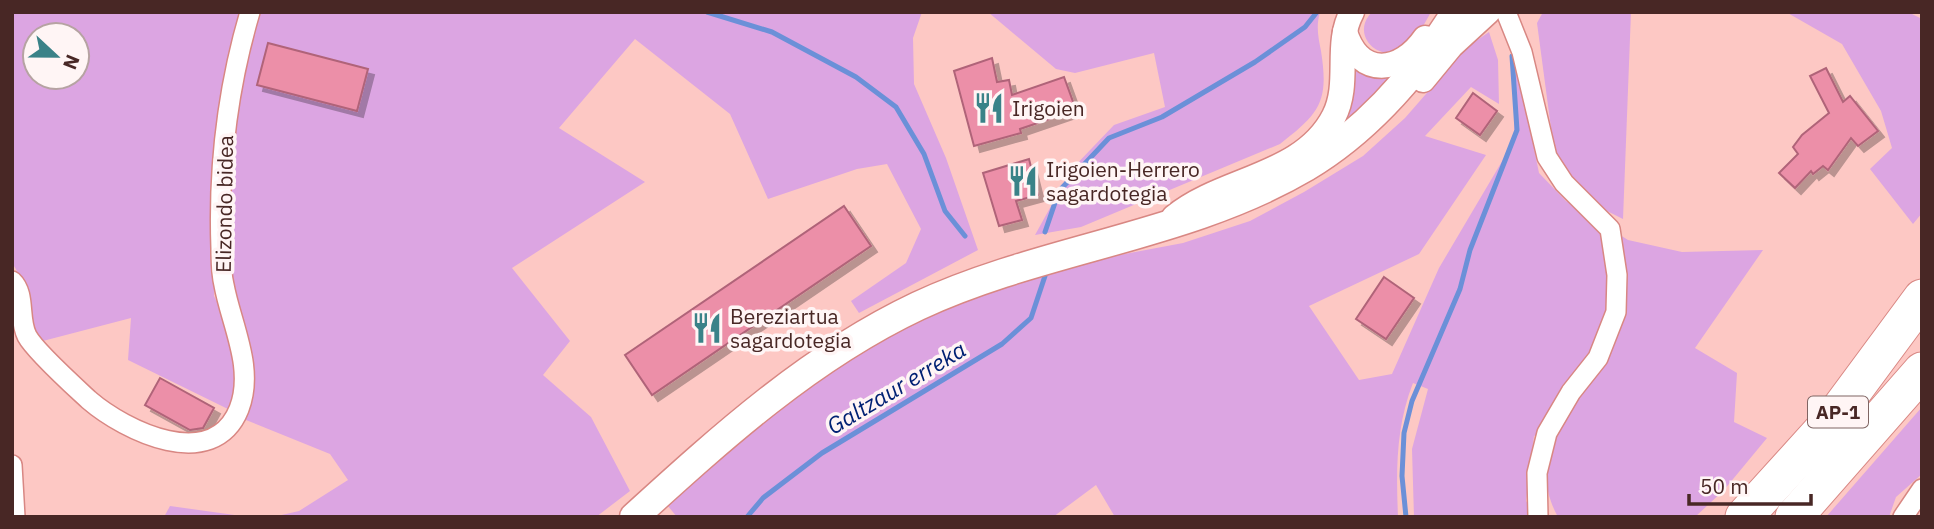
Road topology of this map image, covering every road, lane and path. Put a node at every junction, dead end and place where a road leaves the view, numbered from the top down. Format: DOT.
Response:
graph roads {
  1 [pos="250,12"];
  2 [pos="1442,12"];
  3 [pos="1475,14"];
  4 [pos="1349,22"];
  5 [pos="1514,23"];
  6 [pos="1166,224"];
  7 [pos="12,281"];
  8 [pos="1922,298"];
  9 [pos="1922,371"];
  10 [pos="12,465"];
  11 [pos="1922,489"];
  12 [pos="15,517"];
  13 [pos="634,517"];
  14 [pos="1538,517"];
  15 [pos="1744,517"];
  16 [pos="1794,517"];
  17 [pos="1903,517"];
  1 -- 7 [label="street, Elizondo bidea"];
  2 -- 4 [label="street"];
  3 -- 5 [label="street"];
  3 -- 6 [label="main road"];
  4 -- 6 [label="street"];
  5 -- 14 [label="street"];
  6 -- 13 [label="main road"];
  8 -- 15 [label="highway, AP-1"];
  9 -- 16 [label="highway, AP-1"];
  10 -- 12 [label="street"];
  11 -- 17 [label="street"];
}
